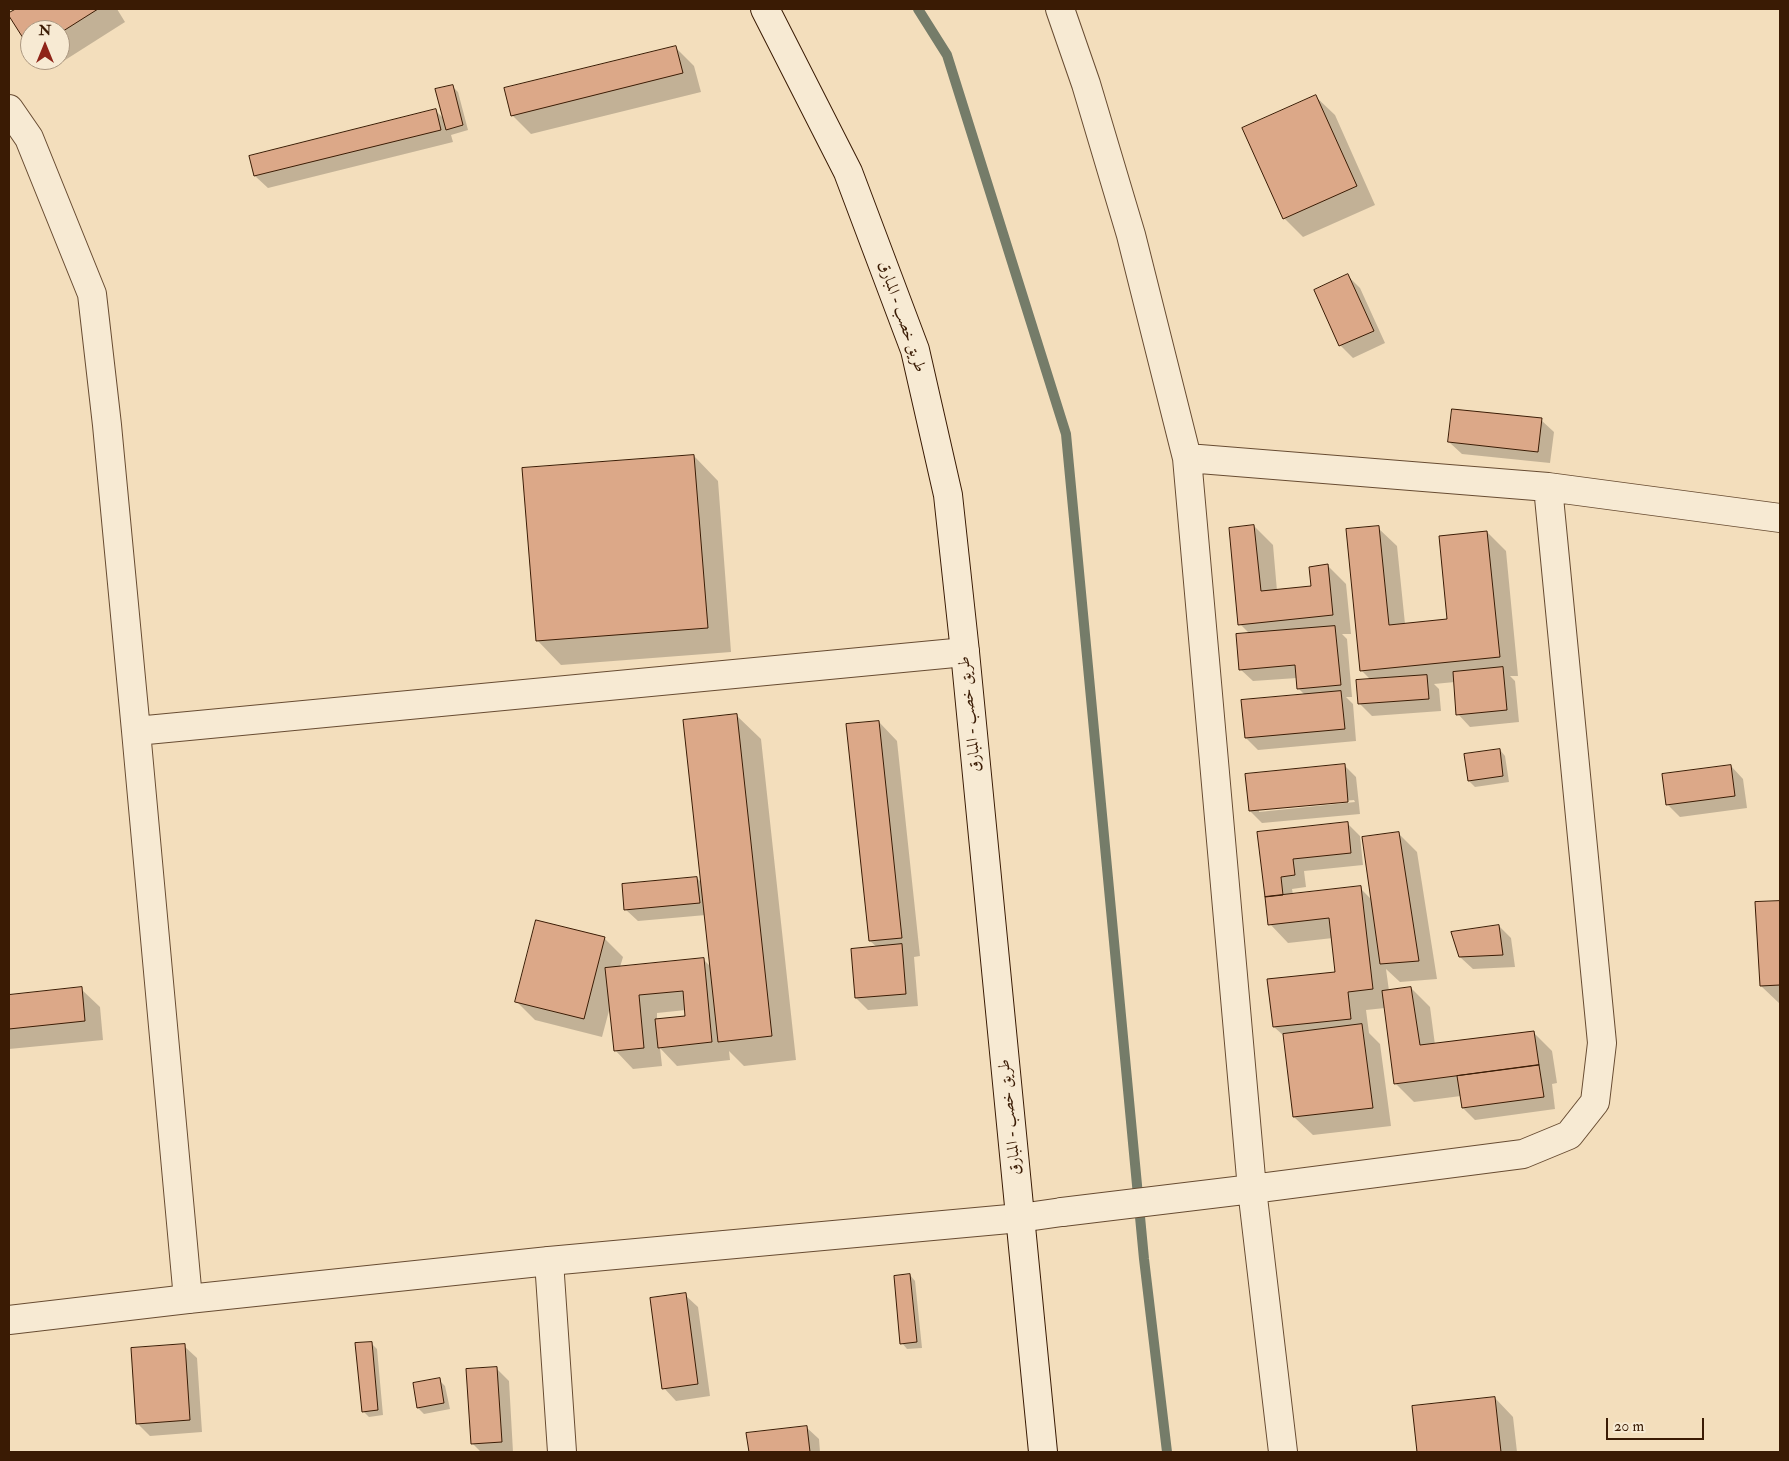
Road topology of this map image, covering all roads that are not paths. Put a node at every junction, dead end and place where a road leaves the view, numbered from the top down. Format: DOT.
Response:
graph roads {
  1 [pos="766,9"];
  2 [pos="1060,9"];
  3 [pos="9,109"];
  4 [pos="1187,458"];
  5 [pos="1548,487"];
  6 [pos="1780,518"];
  7 [pos="965,652"];
  8 [pos="136,731"];
  9 [pos="1252,1189"];
  10 [pos="1020,1218"];
  11 [pos="549,1261"];
  12 [pos="188,1299"];
  13 [pos="9,1320"];
  14 [pos="562,1452"];
  15 [pos="1044,1452"];
  16 [pos="1283,1452"];
  1 -- 7 [label="street, طريق خصب - المبارق"];
  2 -- 4 [label="street"];
  3 -- 8 [label="street"];
  4 -- 5 [label="street"];
  4 -- 9 [label="street"];
  5 -- 6 [label="street"];
  5 -- 9 [label="street"];
  7 -- 8 [label="street"];
  7 -- 10 [label="street, طريق خصب - المبارق"];
  8 -- 12 [label="street"];
  9 -- 10 [label="street"];
  9 -- 16 [label="street"];
  10 -- 11 [label="street"];
  10 -- 15 [label="street, طريق خصب - المبارق"];
  11 -- 12 [label="street"];
  11 -- 14 [label="street"];
  12 -- 13 [label="street"];
}
